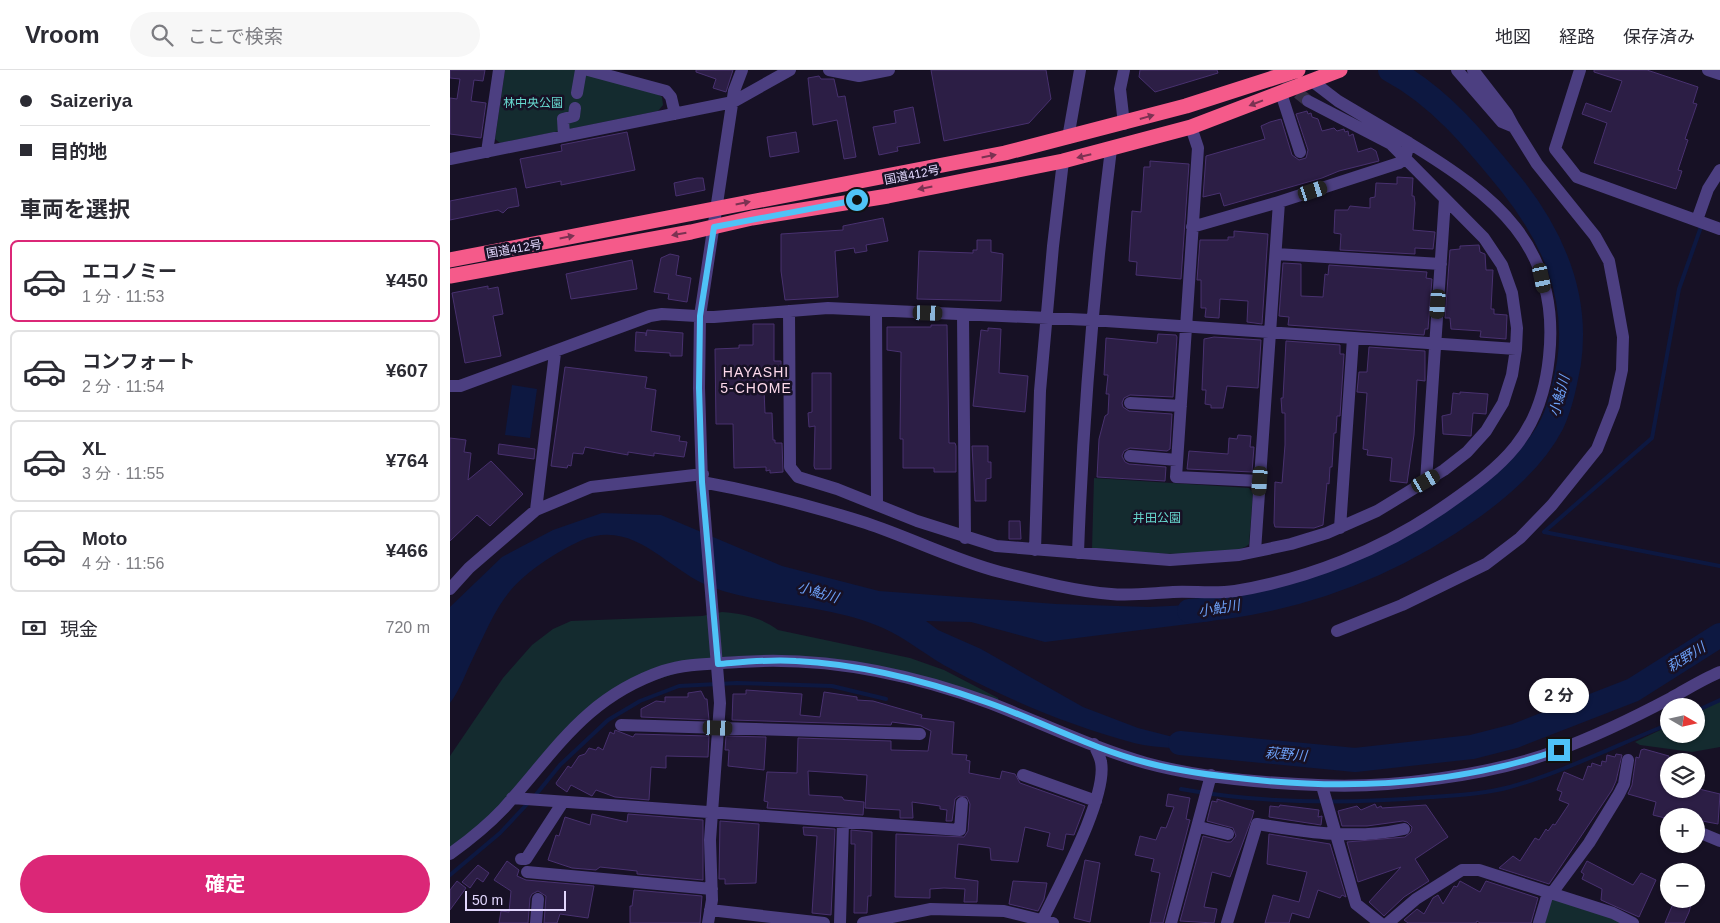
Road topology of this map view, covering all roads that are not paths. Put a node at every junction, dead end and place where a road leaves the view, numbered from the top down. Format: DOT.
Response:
graph roads {
  1 [pos="499,70"];
  2 [pos="581,70"];
  3 [pos="588,70"];
  4 [pos="742,70"];
  5 [pos="790,70"];
  6 [pos="829,70"];
  7 [pos="889,70"];
  8 [pos="1080,70"];
  9 [pos="1124,70"];
  10 [pos="1297,70"];
  11 [pos="1340,70"];
  12 [pos="1457,70"];
  13 [pos="1473,70"];
  14 [pos="1580,70"];
  15 [pos="1708,70"];
  16 [pos="602,72"];
  17 [pos="1720,74"];
  18 [pos="1315,80"];
  19 [pos="577,93"];
  20 [pos="1281,93"];
  21 [pos="1308,101"];
  22 [pos="732,102"];
  23 [pos="575,108"];
  24 [pos="675,114"];
  25 [pos="1124,124"];
  26 [pos="1191,127"];
  27 [pos="1514,128"];
  28 [pos="564,136"];
  29 [pos="1068,138"];
  30 [pos="1408,143"];
  31 [pos="1111,149"];
  32 [pos="487,152"];
  33 [pos="1300,152"];
  34 [pos="1405,158"];
  35 [pos="450,159"];
  36 [pos="1063,161"];
  37 [pos="1720,170"];
  38 [pos="1445,198"];
  39 [pos="1279,202"];
  40 [pos="717,208"];
  41 [pos="1701,222"];
  42 [pos="714,227"];
  43 [pos="1192,227"];
  44 [pos="1720,229"];
  45 [pos="1276,254"];
  46 [pos="450,260"];
  47 [pos="1441,264"];
  48 [pos="450,276"];
  49 [pos="789,311"];
  50 [pos="876,311"];
  51 [pos="963,315"];
  52 [pos="700,316"];
  53 [pos="1046,318"];
  54 [pos="1091,320"];
  55 [pos="1187,326"];
  56 [pos="1269,331"];
  57 [pos="1353,338"];
  58 [pos="1434,343"];
  59 [pos="1516,349"];
  60 [pos="555,353"];
  61 [pos="450,386"];
  62 [pos="1130,403"];
  63 [pos="1181,406"];
  64 [pos="1130,456"];
  65 [pos="1177,460"];
  66 [pos="702,478"];
  67 [pos="1260,481"];
  68 [pos="1426,481"];
  69 [pos="878,505"];
  70 [pos="536,510"];
  71 [pos="865,523"];
  72 [pos="1340,528"];
  73 [pos="965,538"];
  74 [pos="1035,550"];
  75 [pos="1255,552"];
  76 [pos="1078,553"];
  77 [pos="450,589"];
  78 [pos="1337,631"];
  79 [pos="718,664"];
  80 [pos="1720,672"];
  81 [pos="620,725"];
  82 [pos="718,728"];
  83 [pos="920,734"];
  84 [pos="1094,744"];
  85 [pos="1628,760"];
  86 [pos="1023,775"];
  87 [pos="1211,775"];
  88 [pos="1325,796"];
  89 [pos="512,798"];
  90 [pos="1096,801"];
  91 [pos="563,802"];
  92 [pos="962,803"];
  93 [pos="712,812"];
  94 [pos="843,823"];
  95 [pos="1199,827"];
  96 [pos="1404,829"];
  97 [pos="1228,834"];
  98 [pos="1336,835"];
  99 [pos="1705,835"];
  100 [pos="1720,841"];
  101 [pos="450,854"];
  102 [pos="521,859"];
  103 [pos="528,872"];
  104 [pos="712,889"];
  105 [pos="1550,893"];
  106 [pos="538,899"];
  107 [pos="710,910"];
  108 [pos="1394,921"];
  109 [pos="804,922"];
  110 [pos="1048,922"];
  111 [pos="536,923"];
  112 [pos="708,923"];
  113 [pos="824,923"];
  114 [pos="840,923"];
  115 [pos="862,923"];
  116 [pos="1172,923"];
  117 [pos="1227,923"];
  118 [pos="1380,923"];
  119 [pos="1539,923"];
  120 [pos="1633,923"];
  1 -- 32 [label="street"];
  2 -- 19 [label="street"];
  3 -- 16 [label="street"];
  4 -- 22 [label="street"];
  5 -- 22 [label="street"];
  6 -- 7 [label="street"];
  8 -- 29 [label="street"];
  9 -- 25 [label="street"];
  25 -- 10 [label="highway, 国道412号, one-way"];
  11 -- 18 [label="highway, 国道412号"];
  12 -- 27 [label="street"];
  13 -- 27 [label="street"];
  14 -- 41 [label="street"];
  15 -- 17 [label="street"];
  16 -- 24 [label="street"];
  18 -- 20 [label="highway, 国道412号"];
  18 -- 30 [label="street"];
  20 -- 26 [label="highway, 国道412号, one-way"];
  20 -- 33 [label="street"];
  21 -- 34 [label="street"];
  22 -- 24 [label="street"];
  22 -- 40 [label="street"];
  23 -- 28 [label="street"];
  24 -- 28 [label="street"];
  25 -- 29 [label="highway, 国道412号"];
  26 -- 31 [label="highway, 国道412号"];
  26 -- 43 [label="street"];
  27 -- 78 [label="street"];
  28 -- 32 [label="street"];
  40 -- 29 [label="highway, 国道412号, one-way"];
  30 -- 34 [label="street"];
  30 -- 71 [label="street"];
  31 -- 36 [label="highway, 国道412号, one-way"];
  31 -- 54 [label="street"];
  32 -- 35 [label="street"];
  34 -- 38 [label="street"];
  34 -- 39 [label="street"];
  36 -- 42 [label="highway, 国道412号, one-way"];
  36 -- 53 [label="street"];
  37 -- 41 [label="street"];
  38 -- 47 [label="street"];
  38 -- 59 [label="street"];
  39 -- 43 [label="street"];
  39 -- 45 [label="street"];
  40 -- 42 [label="street"];
  46 -- 40 [label="highway, 国道412号, one-way"];
  41 -- 44 [label="street"];
  42 -- 48 [label="highway, 国道412号, one-way"];
  42 -- 52 [label="street"];
  43 -- 55 [label="street"];
  45 -- 47 [label="street"];
  45 -- 56 [label="street"];
  47 -- 58 [label="street"];
  49 -- 50 [label="street"];
  49 -- 52 [label="street"];
  49 -- 69 [label="street"];
  50 -- 51 [label="street"];
  50 -- 69 [label="street"];
  51 -- 53 [label="street"];
  51 -- 73 [label="street"];
  52 -- 60 [label="street"];
  52 -- 66 [label="street"];
  53 -- 54 [label="street"];
  53 -- 74 [label="street"];
  54 -- 55 [label="street"];
  54 -- 76 [label="street"];
  55 -- 56 [label="street"];
  55 -- 63 [label="street"];
  56 -- 57 [label="street"];
  56 -- 67 [label="street"];
  57 -- 58 [label="street"];
  57 -- 72 [label="street"];
  58 -- 59 [label="street"];
  58 -- 68 [label="street"];
  59 -- 68 [label="street"];
  60 -- 61 [label="street"];
  60 -- 70 [label="street"];
  62 -- 63 [label="street"];
  63 -- 65 [label="street"];
  64 -- 65 [label="street"];
  65 -- 67 [label="street"];
  66 -- 70 [label="street"];
  66 -- 71 [label="street"];
  66 -- 79 [label="street"];
  67 -- 75 [label="street"];
  68 -- 72 [label="street"];
  69 -- 71 [label="street"];
  69 -- 73 [label="street"];
  70 -- 77 [label="street"];
  72 -- 75 [label="street"];
  73 -- 74 [label="street"];
  74 -- 76 [label="street"];
  75 -- 76 [label="street"];
  79 -- 82 [label="street"];
  79 -- 84 [label="street"];
  79 -- 89 [label="street"];
  80 -- 88 [label="street"];
  81 -- 82 [label="street"];
  82 -- 83 [label="street"];
  82 -- 93 [label="street"];
  84 -- 87 [label="street"];
  84 -- 90 [label="street"];
  85 -- 105 [label="street"];
  86 -- 90 [label="street"];
  87 -- 88 [label="street"];
  87 -- 95 [label="street"];
  88 -- 98 [label="street"];
  89 -- 91 [label="street"];
  89 -- 101 [label="street"];
  90 -- 110 [label="street"];
  91 -- 93 [label="street"];
  91 -- 102 [label="street"];
  92 -- 94 [label="street"];
  93 -- 94 [label="street"];
  93 -- 104 [label="street"];
  94 -- 114 [label="street"];
  95 -- 97 [label="street"];
  95 -- 116 [label="street"];
  96 -- 98 [label="street"];
  98 -- 117 [label="street"];
  98 -- 118 [label="street"];
  99 -- 100 [label="street"];
  103 -- 104 [label="street"];
  104 -- 107 [label="street"];
  105 -- 108 [label="street"];
  105 -- 119 [label="street"];
  105 -- 120 [label="street"];
  106 -- 111 [label="street"];
  107 -- 109 [label="street"];
  107 -- 112 [label="street"];
  109 -- 113 [label="street"];
  110 -- 115 [label="street"];
}
